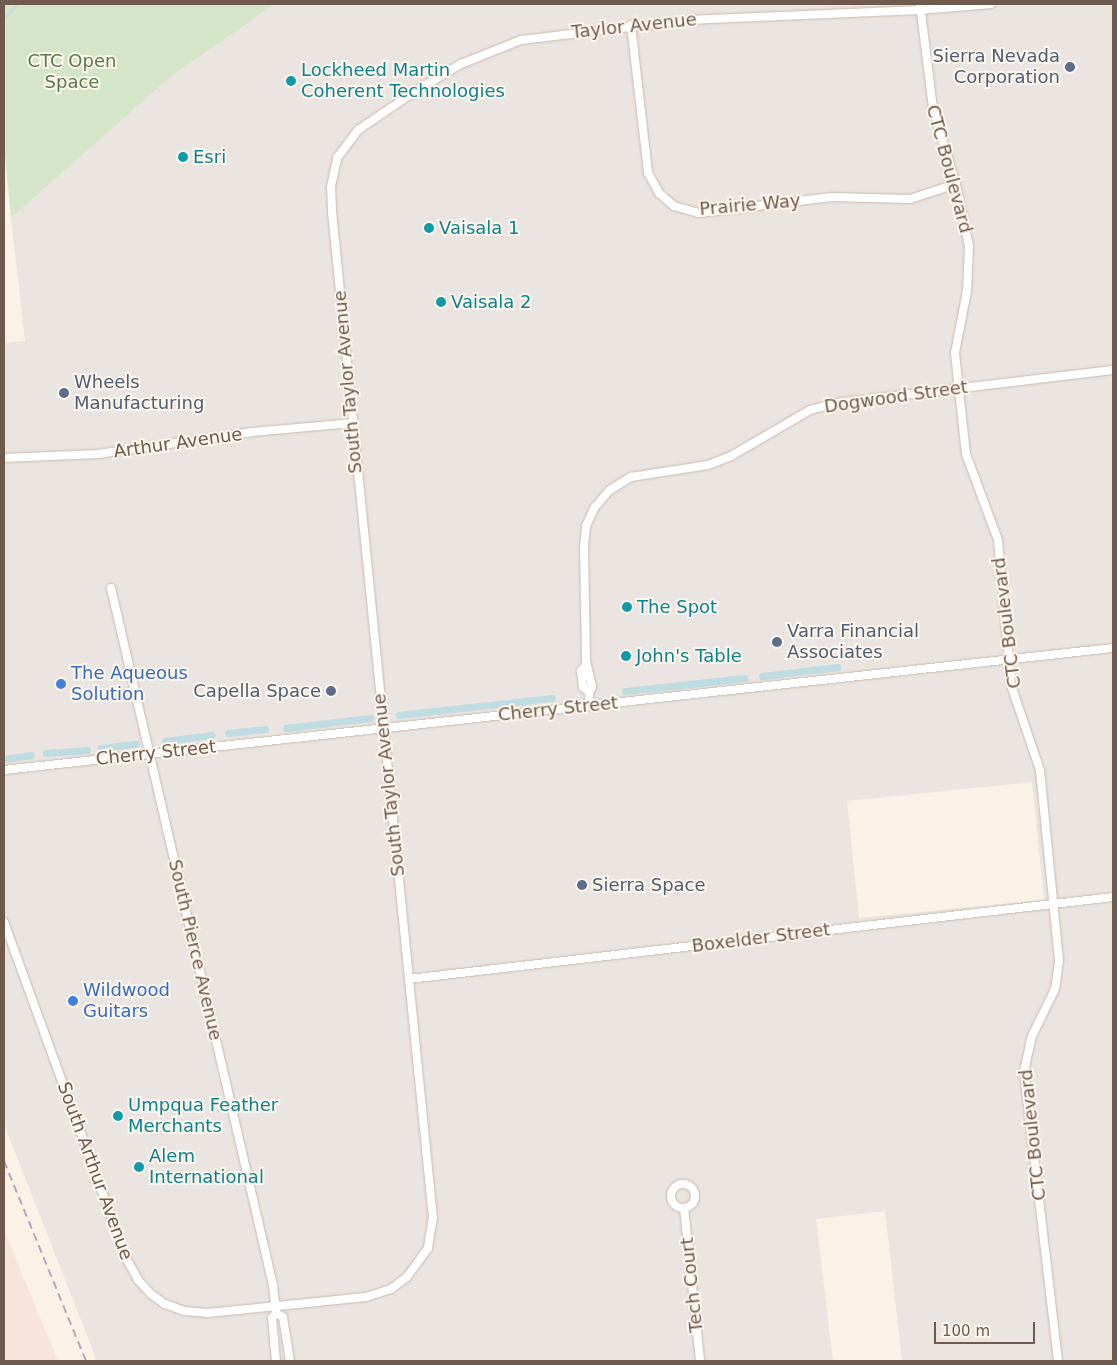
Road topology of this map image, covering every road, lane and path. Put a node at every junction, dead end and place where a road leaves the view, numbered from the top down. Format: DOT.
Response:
graph roads {
  1 [pos="991,4"];
  2 [pos="920,7"];
  3 [pos="631,25"];
  4 [pos="342,150"];
  5 [pos="956,184"];
  6 [pos="1113,370"];
  7 [pos="959,388"];
  8 [pos="352,423"];
  9 [pos="4,458"];
  10 [pos="111,588"];
  11 [pos="1113,648"];
  12 [pos="1008,660"];
  13 [pos="590,706"];
  14 [pos="382,728"];
  15 [pos="150,754"];
  16 [pos="4,770"];
  17 [pos="1113,897"];
  18 [pos="1054,904"];
  19 [pos="4,922"];
  20 [pos="409,979"];
  21 [pos="684,1208"];
  22 [pos="276,1309"];
  23 [pos="276,1361"];
  24 [pos="290,1361"];
  25 [pos="700,1361"];
  26 [pos="1058,1361"];
  1 -- 2 [label="street, Taylor Avenue"];
  2 -- 3 [label="street, Taylor Avenue"];
  2 -- 5 [label="street, CTC Boulevard"];
  3 -- 4 [label="street, Taylor Avenue"];
  3 -- 5 [label="street, Prairie Way"];
  4 -- 8 [label="street, South Taylor Avenue"];
  5 -- 7 [label="street, CTC Boulevard"];
  6 -- 7 [label="street, Dogwood Street"];
  7 -- 12 [label="street, CTC Boulevard"];
  7 -- 13 [label="street, Dogwood Street"];
  8 -- 9 [label="street, Arthur Avenue"];
  8 -- 14 [label="street, South Taylor Avenue"];
  10 -- 15 [label="street, South Pierce Avenue"];
  11 -- 12 [label="street, Cherry Street"];
  12 -- 13 [label="street, Cherry Street"];
  12 -- 18 [label="street, CTC Boulevard"];
  13 -- 14 [label="street, Cherry Street"];
  14 -- 15 [label="street, Cherry Street"];
  14 -- 20 [label="street, South Taylor Avenue"];
  15 -- 16 [label="street, Cherry Street"];
  15 -- 22 [label="street, South Pierce Avenue"];
  17 -- 18 [label="street, Boxelder Street"];
  18 -- 20 [label="street, Boxelder Street"];
  18 -- 26 [label="street, CTC Boulevard"];
  19 -- 22 [label="street, South Arthur Avenue"];
  20 -- 22 [label="street, South Taylor Avenue"];
  21 -- 25 [label="street, Tech Court"];
  22 -- 23 [label="street, South Pierce Avenue"];
  22 -- 24 [label="street, South Pierce Avenue"];
}
